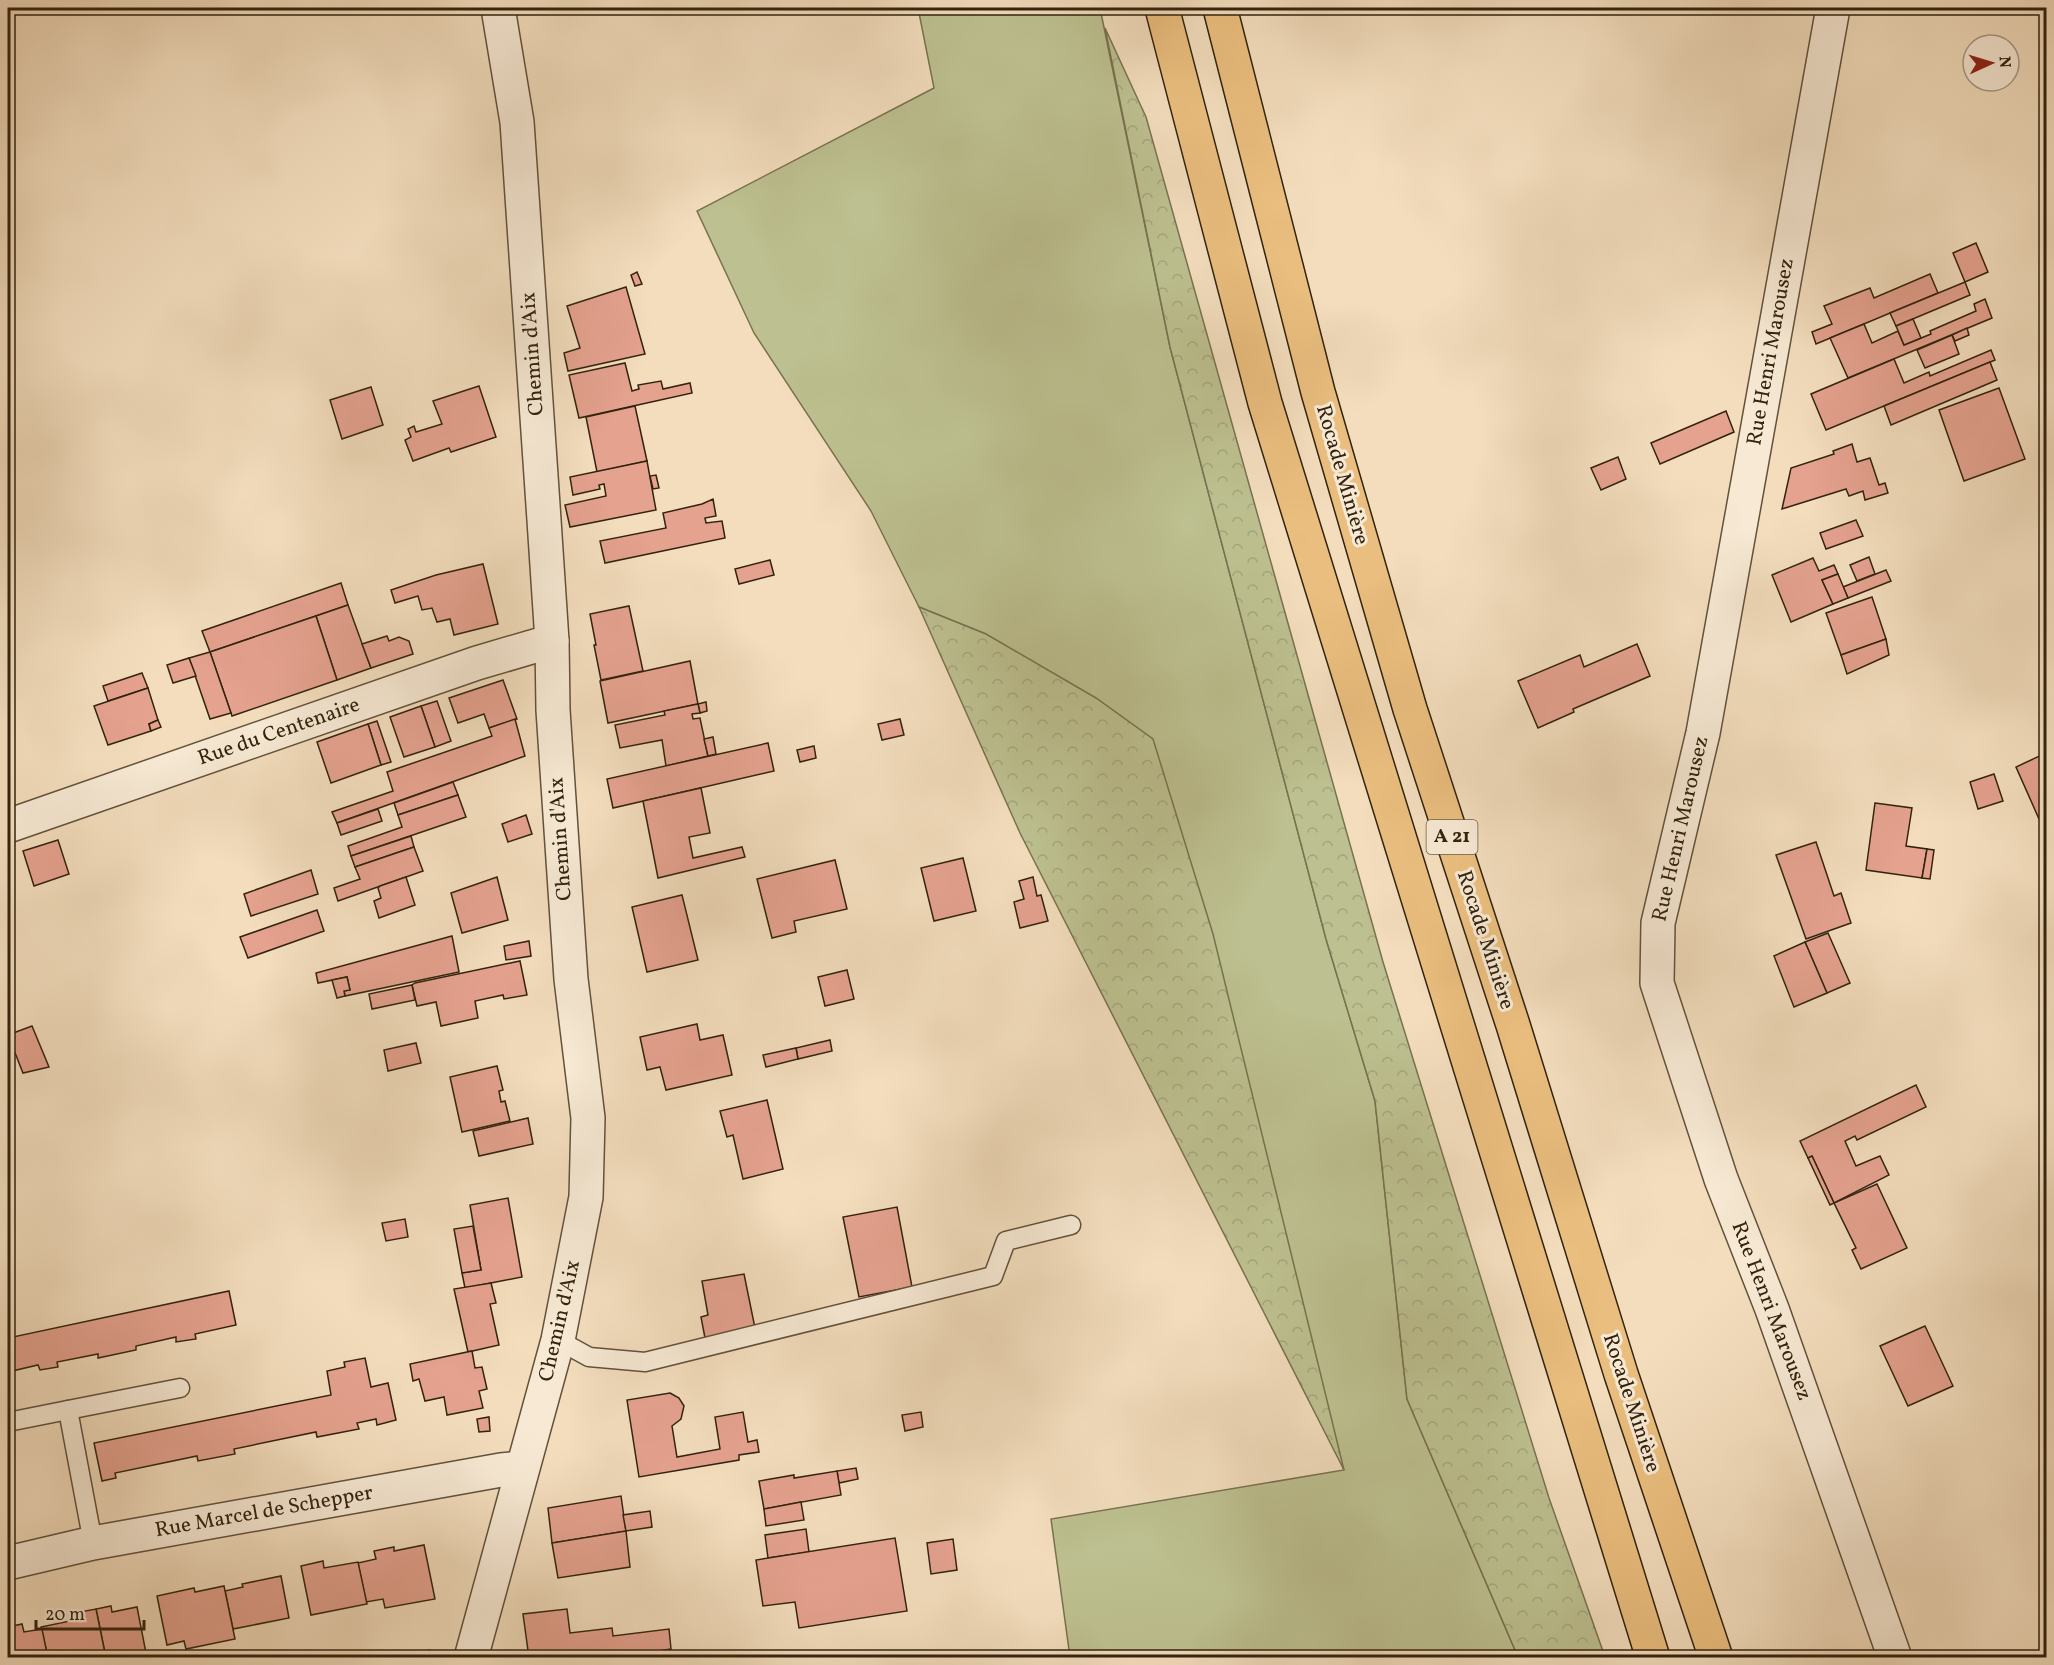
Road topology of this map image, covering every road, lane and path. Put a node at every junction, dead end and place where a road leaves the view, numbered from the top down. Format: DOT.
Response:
graph roads {
  1 [pos="498,8"];
  2 [pos="1162,8"];
  3 [pos="1220,8"];
  4 [pos="1833,8"];
  5 [pos="552,641"];
  6 [pos="8,826"];
  7 [pos="1071,1225"];
  8 [pos="558,1340"];
  9 [pos="180,1388"];
  10 [pos="68,1410"];
  11 [pos="8,1422"];
  12 [pos="522,1468"];
  13 [pos="93,1543"];
  14 [pos="8,1563"];
  15 [pos="471,1658"];
  16 [pos="1653,1658"];
  17 [pos="1716,1658"];
  18 [pos="1895,1658"];
  1 -- 5 [label="street, Chemin d'Aix"];
  2 -- 16 [label="highway, A 21"];
  3 -- 17 [label="highway, Rocade Minière / A 21"];
  4 -- 18 [label="street, Rue Henri Marousez"];
  5 -- 6 [label="street, Rue du Centenaire"];
  5 -- 8 [label="street, Chemin d'Aix"];
  7 -- 8 [label="lane"];
  8 -- 12 [label="street, Chemin d'Aix"];
  9 -- 10 [label="lane"];
  10 -- 11 [label="lane"];
  10 -- 13 [label="lane"];
  12 -- 13 [label="street, Rue Marcel de Schepper"];
  12 -- 15 [label="street, Chemin d'Aix"];
  13 -- 14 [label="street, Rue Marcel de Schepper"];
}
